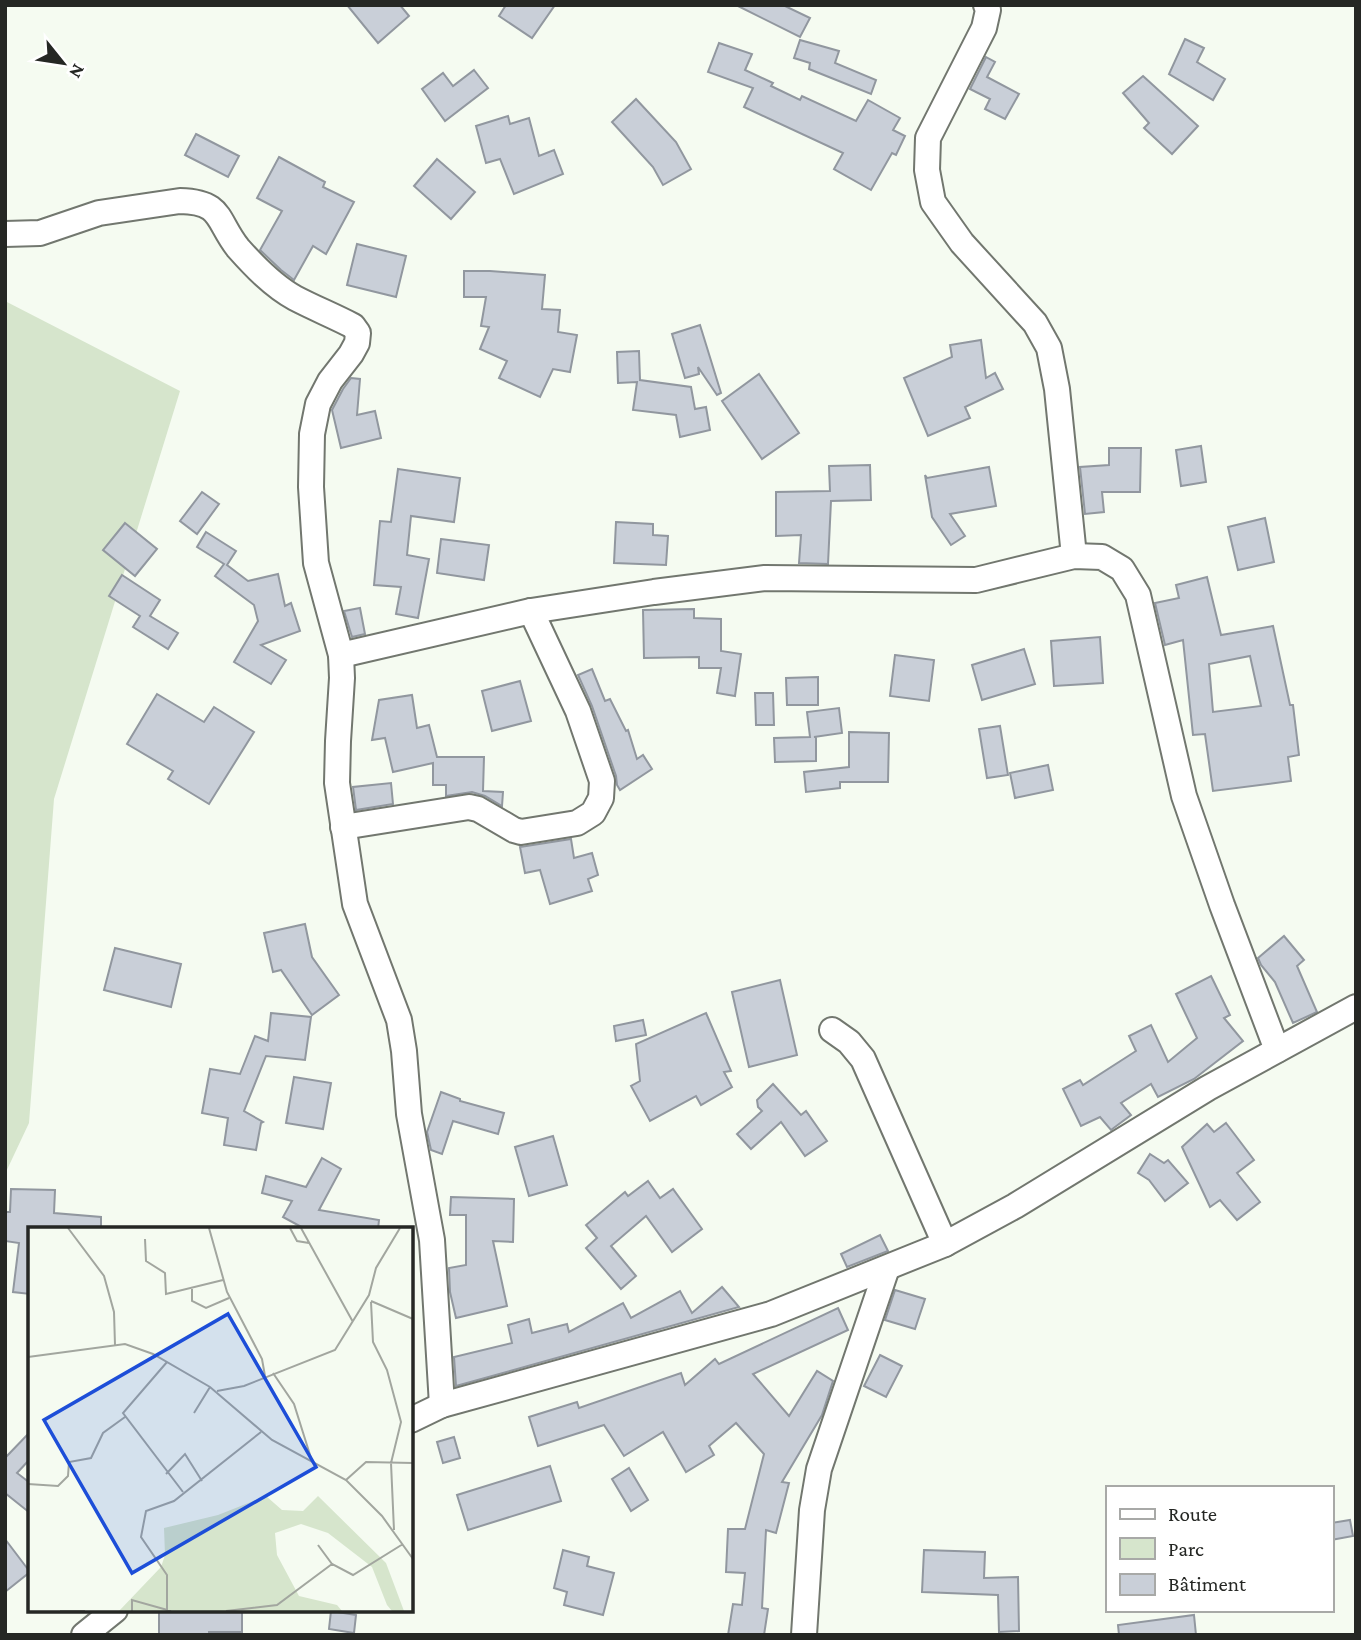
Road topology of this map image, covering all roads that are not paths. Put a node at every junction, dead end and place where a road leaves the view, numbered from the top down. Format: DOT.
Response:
graph roads {
  1 [pos="986,5"];
  2 [pos="5,234"];
  3 [pos="1074,556"];
  4 [pos="531,611"];
  5 [pos="341,655"];
  6 [pos="343,827"];
  7 [pos="1356,1007"];
  8 [pos="832,1030"];
  9 [pos="1278,1050"];
  10 [pos="945,1244"];
  11 [pos="887,1268"];
  12 [pos="442,1405"];
  13 [pos="413,1419"];
  14 [pos="113,1612"];
  15 [pos="84,1635"];
  16 [pos="804,1635"];
  1 -- 3 [label="street"];
  2 -- 5 [label="street"];
  3 -- 4 [label="street"];
  3 -- 9 [label="street"];
  4 -- 5 [label="street"];
  4 -- 6 [label="street"];
  5 -- 6 [label="street"];
  6 -- 12 [label="street"];
  7 -- 9 [label="street"];
  8 -- 10 [label="street"];
  9 -- 10 [label="street"];
  10 -- 11 [label="street"];
  11 -- 12 [label="street"];
  11 -- 16 [label="street"];
  12 -- 13 [label="street"];
  14 -- 15 [label="street"];
}
